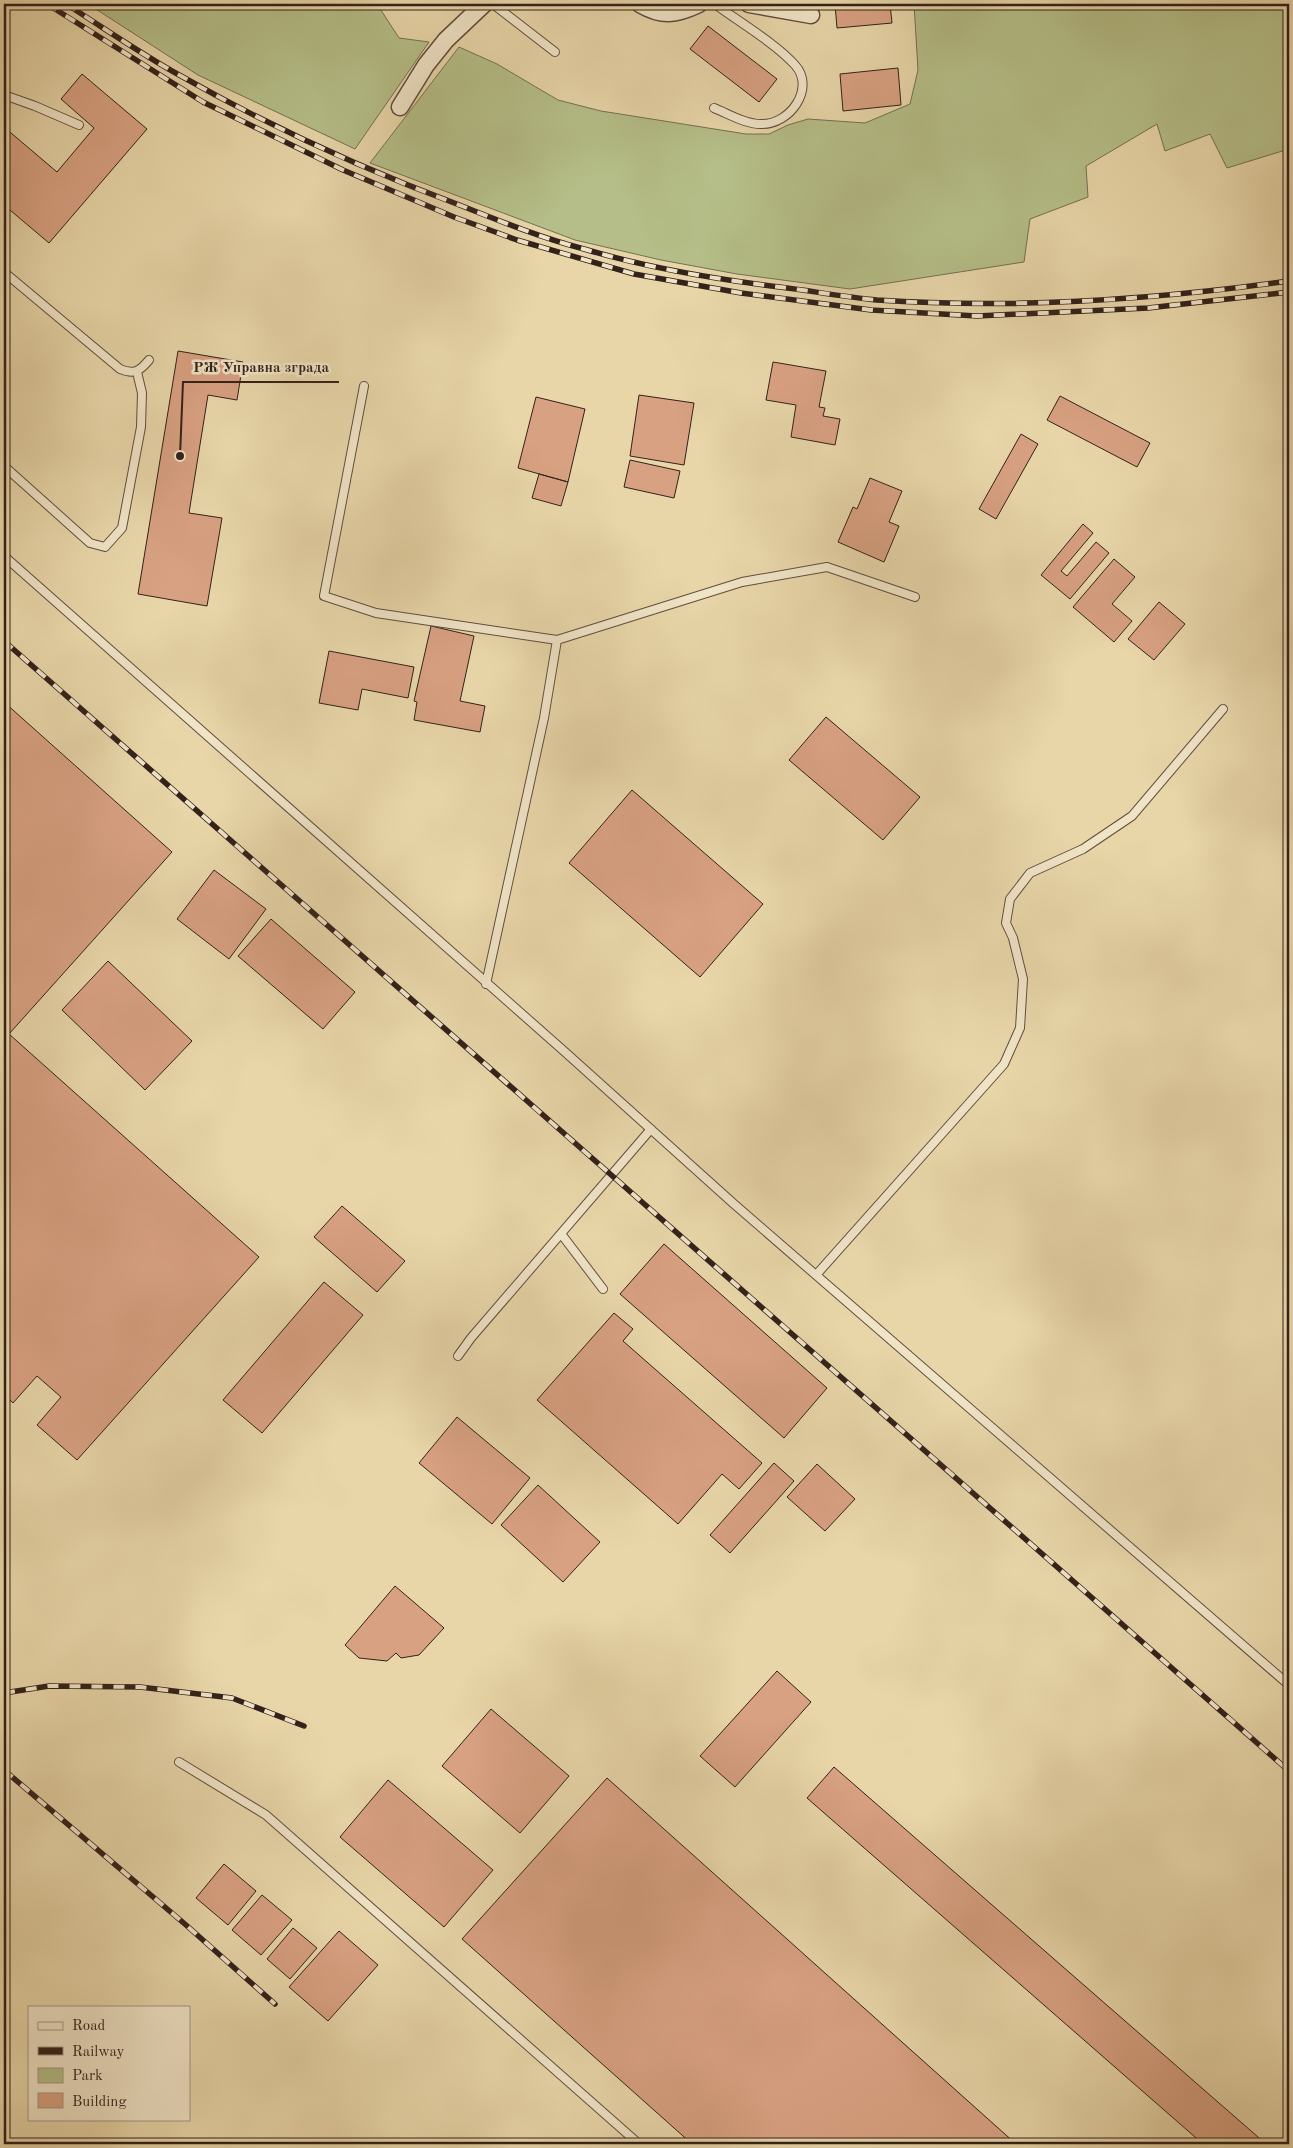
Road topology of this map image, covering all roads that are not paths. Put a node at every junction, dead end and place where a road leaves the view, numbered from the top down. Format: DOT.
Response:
graph roads {
  1 [pos="484,4"];
  2 [pos="493,4"];
  3 [pos="640,4"];
  4 [pos="699,4"];
  5 [pos="715,4"];
  6 [pos="749,4"];
  7 [pos="811,15"];
  8 [pos="555,52"];
  9 [pos="4,95"];
  10 [pos="400,106"];
  11 [pos="714,108"];
  12 [pos="78,125"];
  13 [pos="4,272"];
  14 [pos="149,360"];
  15 [pos="137,372"];
  16 [pos="364,386"];
  17 [pos="4,466"];
  18 [pos="4,556"];
  19 [pos="915,597"];
  20 [pos="557,640"];
  21 [pos="1223,709"];
  22 [pos="486,984"];
  23 [pos="651,1129"];
  24 [pos="562,1234"];
  25 [pos="816,1275"];
  26 [pos="603,1290"];
  27 [pos="458,1356"];
  28 [pos="1289,1685"];
  29 [pos="179,1762"];
  30 [pos="638,2144"];
  1 -- 10 [label="street"];
  2 -- 8 [label="lane"];
  3 -- 4 [label="street"];
  5 -- 11 [label="lane"];
  6 -- 7 [label="street"];
  9 -- 12 [label="lane"];
  13 -- 15 [label="lane"];
  14 -- 15 [label="lane"];
  15 -- 17 [label="lane"];
  16 -- 20 [label="lane"];
  18 -- 22 [label="lane"];
  19 -- 20 [label="lane"];
  20 -- 22 [label="lane"];
  21 -- 25 [label="lane"];
  22 -- 23 [label="lane"];
  23 -- 24 [label="lane"];
  23 -- 25 [label="lane"];
  24 -- 26 [label="lane"];
  24 -- 27 [label="lane"];
  25 -- 28 [label="lane"];
  29 -- 30 [label="lane"];
}
